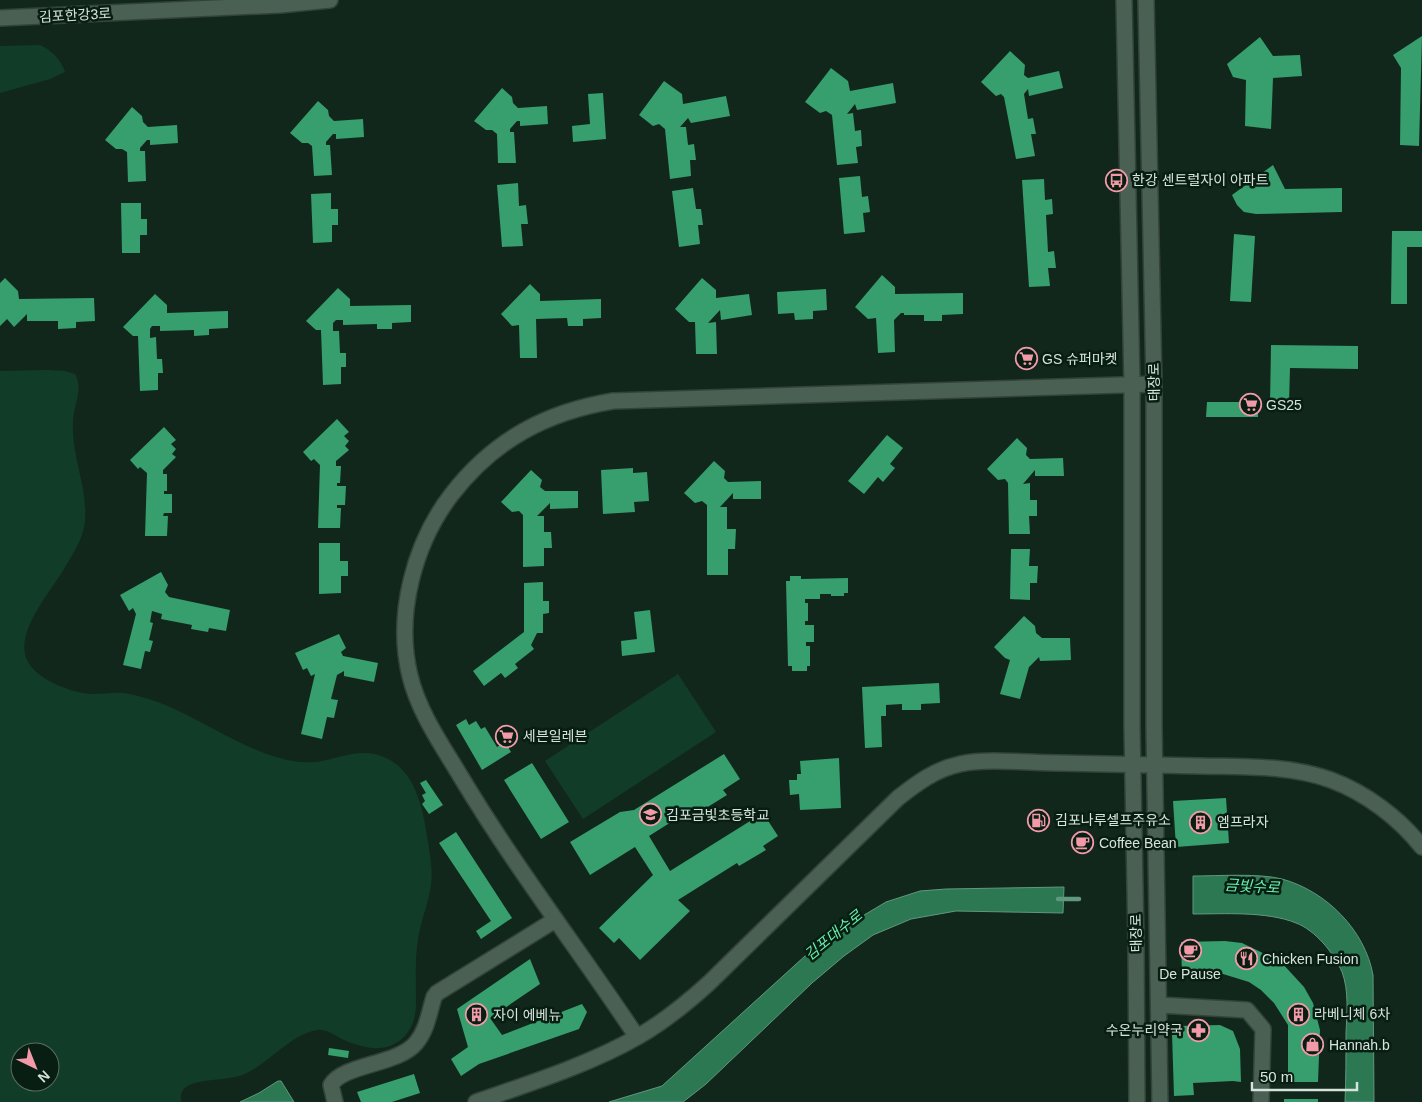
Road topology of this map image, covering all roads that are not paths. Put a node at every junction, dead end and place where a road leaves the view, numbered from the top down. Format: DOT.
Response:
graph roads {
  1 [pos="330,0"];
  2 [pos="1113,0"];
  3 [pos="1124,0"];
  4 [pos="1148,4"];
  5 [pos="0,18"];
  6 [pos="1125,18"];
  7 [pos="1154,384"];
  8 [pos="1132,385"];
  9 [pos="1133,764"];
  10 [pos="1155,765"];
  11 [pos="1422,847"];
  12 [pos="555,920"];
  13 [pos="1159,1005"];
  14 [pos="637,1037"];
  15 [pos="335,1102"];
  16 [pos="476,1102"];
  17 [pos="1137,1102"];
  18 [pos="1160,1102"];
  19 [pos="1261,1102"];
  1 -- 5 [label="street, 김포한강3로"];
  2 -- 6 [label="street"];
  3 -- 6 [label="street, 태장로"];
  4 -- 7 [label="street, 태장로"];
  6 -- 8 [label="street, 태장로"];
  7 -- 8 [label="street"];
  7 -- 10 [label="street, 태장로"];
  8 -- 9 [label="street, 태장로"];
  8 -- 12 [label="street"];
  9 -- 10 [label="street"];
  9 -- 14 [label="street"];
  9 -- 17 [label="street, 태장로"];
  10 -- 11 [label="street"];
  10 -- 13 [label="street, 태장로"];
  12 -- 14 [label="street"];
  12 -- 15 [label="street"];
  13 -- 18 [label="street, 태장로"];
  13 -- 19 [label="street"];
  14 -- 16 [label="street"];
}
